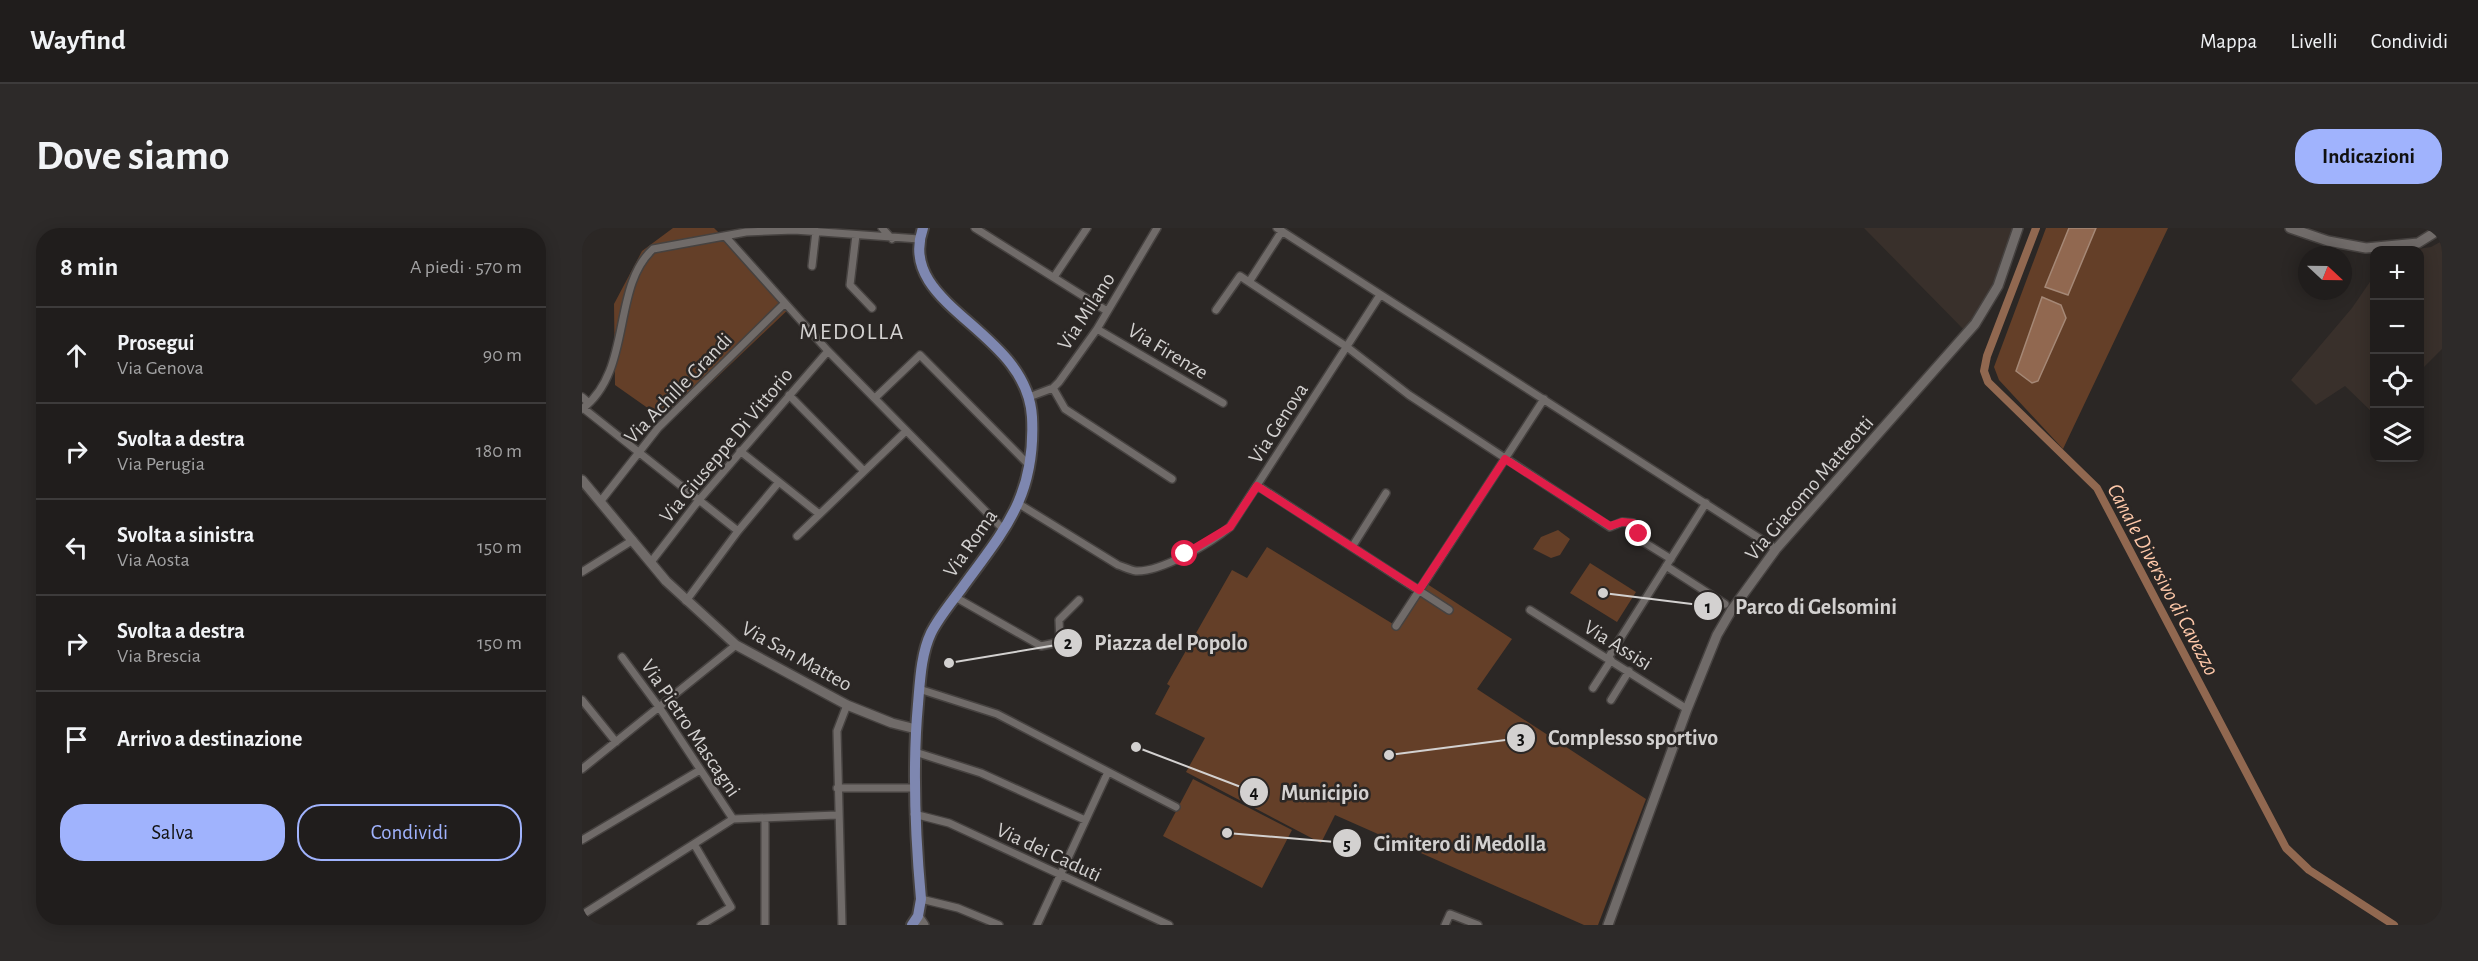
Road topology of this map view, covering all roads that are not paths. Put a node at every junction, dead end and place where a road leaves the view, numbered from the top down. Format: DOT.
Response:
graph roads {
  1 [pos="882,228"];
  2 [pos="975,228"];
  3 [pos="1087,228"];
  4 [pos="1157,228"];
  5 [pos="2018,228"];
  6 [pos="2290,228"];
  7 [pos="2442,228"];
  8 [pos="1279,230"];
  9 [pos="816,231"];
  10 [pos="921,233"];
  11 [pos="856,235"];
  12 [pos="725,236"];
  13 [pos="892,238"];
  14 [pos="812,266"];
  15 [pos="1054,277"];
  16 [pos="1249,282"];
  17 [pos="1380,295"];
  18 [pos="785,303"];
  19 [pos="872,308"];
  20 [pos="1216,310"];
  21 [pos="1107,311"];
  22 [pos="1097,328"];
  23 [pos="1347,347"];
  24 [pos="828,351"];
  25 [pos="1053,388"];
  26 [pos="789,395"];
  27 [pos="582,397"];
  28 [pos="876,397"];
  29 [pos="1029,397"];
  30 [pos="1544,399"];
  31 [pos="1223,403"];
  32 [pos="585,407"];
  33 [pos="906,431"];
  34 [pos="740,451"];
  35 [pos="638,452"];
  36 [pos="1505,459"];
  37 [pos="1029,465"];
  38 [pos="864,470"];
  39 [pos="582,480"];
  40 [pos="1172,480"];
  41 [pos="779,482"];
  42 [pos="1257,486"];
  43 [pos="1386,493"];
  44 [pos="699,500"];
  45 [pos="600,502"];
  46 [pos="1706,503"];
  47 [pos="1019,504"];
  48 [pos="818,513"];
  49 [pos="1004,530"];
  50 [pos="738,531"];
  51 [pos="797,536"];
  52 [pos="633,540"];
  53 [pos="1353,547"];
  54 [pos="1776,549"];
  55 [pos="651,562"];
  56 [pos="1669,563"];
  57 [pos="582,572"];
  58 [pos="1419,590"];
  59 [pos="955,597"];
  60 [pos="1080,600"];
  61 [pos="686,601"];
  62 [pos="1725,604"];
  63 [pos="1449,610"];
  64 [pos="1530,610"];
  65 [pos="1396,626"];
  66 [pos="1069,640"];
  67 [pos="1060,642"];
  68 [pos="736,645"];
  69 [pos="622,657"];
  70 [pos="1610,659"];
  71 [pos="1629,671"];
  72 [pos="1593,688"];
  73 [pos="919,689"];
  74 [pos="582,700"];
  75 [pos="1611,700"];
  76 [pos="847,705"];
  77 [pos="659,707"];
  78 [pos="1688,709"];
  79 [pos="916,729"];
  80 [pos="616,742"];
  81 [pos="915,752"];
  82 [pos="582,769"];
  83 [pos="700,770"];
  84 [pos="1108,772"];
  85 [pos="837,788"];
  86 [pos="914,788"];
  87 [pos="1176,807"];
  88 [pos="914,814"];
  89 [pos="837,815"];
  90 [pos="765,818"];
  91 [pos="733,819"];
  92 [pos="1085,820"];
  93 [pos="582,840"];
  94 [pos="694,844"];
  95 [pos="1060,875"];
  96 [pos="921,899"];
  97 [pos="582,917"];
  98 [pos="918,922"];
  99 [pos="1460,922"];
  100 [pos="586,925"];
  101 [pos="701,925"];
  102 [pos="765,925"];
  103 [pos="842,925"];
  104 [pos="999,925"];
  105 [pos="1037,925"];
  106 [pos="1169,925"];
  107 [pos="1445,925"];
  108 [pos="1478,925"];
  109 [pos="1608,925"];
  1 -- 13 [label="street"];
  2 -- 15 [label="street"];
  3 -- 15 [label="street"];
  4 -- 21 [label="street, Via Milano"];
  5 -- 54 [label="street, Via Giacomo Matteotti"];
  6 -- 7 [label="street"];
  8 -- 16 [label="street"];
  8 -- 17 [label="street"];
  9 -- 11 [label="street"];
  9 -- 12 [label="street"];
  9 -- 14 [label="street"];
  10 -- 13 [label="street"];
  10 -- 29 [label="main road, Via Roma"];
  11 -- 13 [label="street"];
  11 -- 19 [label="street"];
  12 -- 18 [label="street"];
  12 -- 32 [label="street"];
  15 -- 21 [label="street"];
  16 -- 20 [label="street"];
  16 -- 23 [label="street"];
  17 -- 23 [label="street, Via Genova"];
  17 -- 30 [label="street"];
  18 -- 24 [label="street"];
  18 -- 35 [label="street, Via Achille Grandi"];
  21 -- 22 [label="street, Via Milano"];
  22 -- 25 [label="street, Via Milano"];
  22 -- 31 [label="street, Via Firenze"];
  23 -- 36 [label="street"];
  23 -- 42 [label="street, Via Genova"];
  24 -- 26 [label="street, Via Giuseppe Di Vittorio"];
  24 -- 28 [label="street"];
  25 -- 29 [label="street"];
  25 -- 40 [label="street"];
  26 -- 34 [label="street, Via Giuseppe Di Vittorio"];
  26 -- 38 [label="street"];
  27 -- 32 [label="street"];
  28 -- 33 [label="street"];
  28 -- 37 [label="street"];
  29 -- 37 [label="main road, Via Roma"];
  30 -- 36 [label="street"];
  30 -- 46 [label="street"];
  32 -- 35 [label="street"];
  33 -- 38 [label="street"];
  33 -- 49 [label="street"];
  34 -- 41 [label="street"];
  34 -- 44 [label="street, Via Giuseppe Di Vittorio"];
  35 -- 44 [label="street"];
  35 -- 45 [label="street, Via Achille Grandi"];
  36 -- 56 [label="street"];
  36 -- 58 [label="street"];
  37 -- 47 [label="main road, Via Roma"];
  38 -- 48 [label="street"];
  39 -- 45 [label="street, Via San Matteo"];
  41 -- 48 [label="street"];
  41 -- 50 [label="street"];
  42 -- 47 [label="street, Via Genova"];
  42 -- 53 [label="street"];
  43 -- 53 [label="street"];
  44 -- 50 [label="street"];
  44 -- 55 [label="street, Via Giuseppe Di Vittorio"];
  45 -- 52 [label="street, Via San Matteo"];
  46 -- 54 [label="street"];
  46 -- 56 [label="street"];
  47 -- 49 [label="main road, Via Roma"];
  48 -- 51 [label="street"];
  49 -- 59 [label="main road, Via Roma"];
  50 -- 61 [label="street"];
  52 -- 55 [label="street, Via San Matteo"];
  52 -- 57 [label="street"];
  53 -- 58 [label="street"];
  54 -- 78 [label="street, Via Giacomo Matteotti"];
  55 -- 61 [label="street, Via San Matteo"];
  56 -- 62 [label="street"];
  56 -- 70 [label="street"];
  58 -- 63 [label="street"];
  58 -- 65 [label="street"];
  59 -- 67 [label="street"];
  59 -- 73 [label="main road, Via Roma"];
  60 -- 67 [label="street"];
  61 -- 68 [label="street, Via San Matteo"];
  64 -- 70 [label="street, Via Assisi"];
  66 -- 67 [label="street"];
  68 -- 76 [label="street, Via San Matteo"];
  68 -- 77 [label="street"];
  69 -- 77 [label="street, Via Pietro Mascagni"];
  70 -- 71 [label="street, Via Assisi"];
  70 -- 72 [label="street"];
  71 -- 75 [label="street"];
  71 -- 78 [label="street, Via Assisi"];
  73 -- 79 [label="main road, Via Roma"];
  73 -- 84 [label="street"];
  74 -- 80 [label="street"];
  76 -- 79 [label="street, Via San Matteo"];
  76 -- 85 [label="street"];
  77 -- 80 [label="street"];
  77 -- 83 [label="street, Via Pietro Mascagni"];
  78 -- 109 [label="street, Via Giacomo Matteotti"];
  79 -- 81 [label="main road, Via Roma"];
  80 -- 82 [label="street"];
  81 -- 86 [label="main road, Via Roma"];
  81 -- 92 [label="street"];
  83 -- 91 [label="street, Via Pietro Mascagni"];
  83 -- 93 [label="street"];
  84 -- 87 [label="street"];
  84 -- 92 [label="street"];
  85 -- 86 [label="street"];
  85 -- 89 [label="street"];
  86 -- 88 [label="main road, Via Roma"];
  88 -- 95 [label="street, Via dei Caduti"];
  88 -- 96 [label="main road, Via Roma"];
  89 -- 90 [label="street"];
  89 -- 103 [label="street"];
  90 -- 91 [label="street"];
  90 -- 102 [label="street"];
  91 -- 94 [label="street"];
  92 -- 95 [label="street"];
  94 -- 97 [label="street"];
  94 -- 101 [label="street"];
  95 -- 105 [label="street"];
  95 -- 106 [label="street, Via dei Caduti"];
  96 -- 98 [label="main road, Via Roma"];
  96 -- 104 [label="street"];
  97 -- 100 [label="street"];
  99 -- 107 [label="street"];
  99 -- 108 [label="street"];
}
